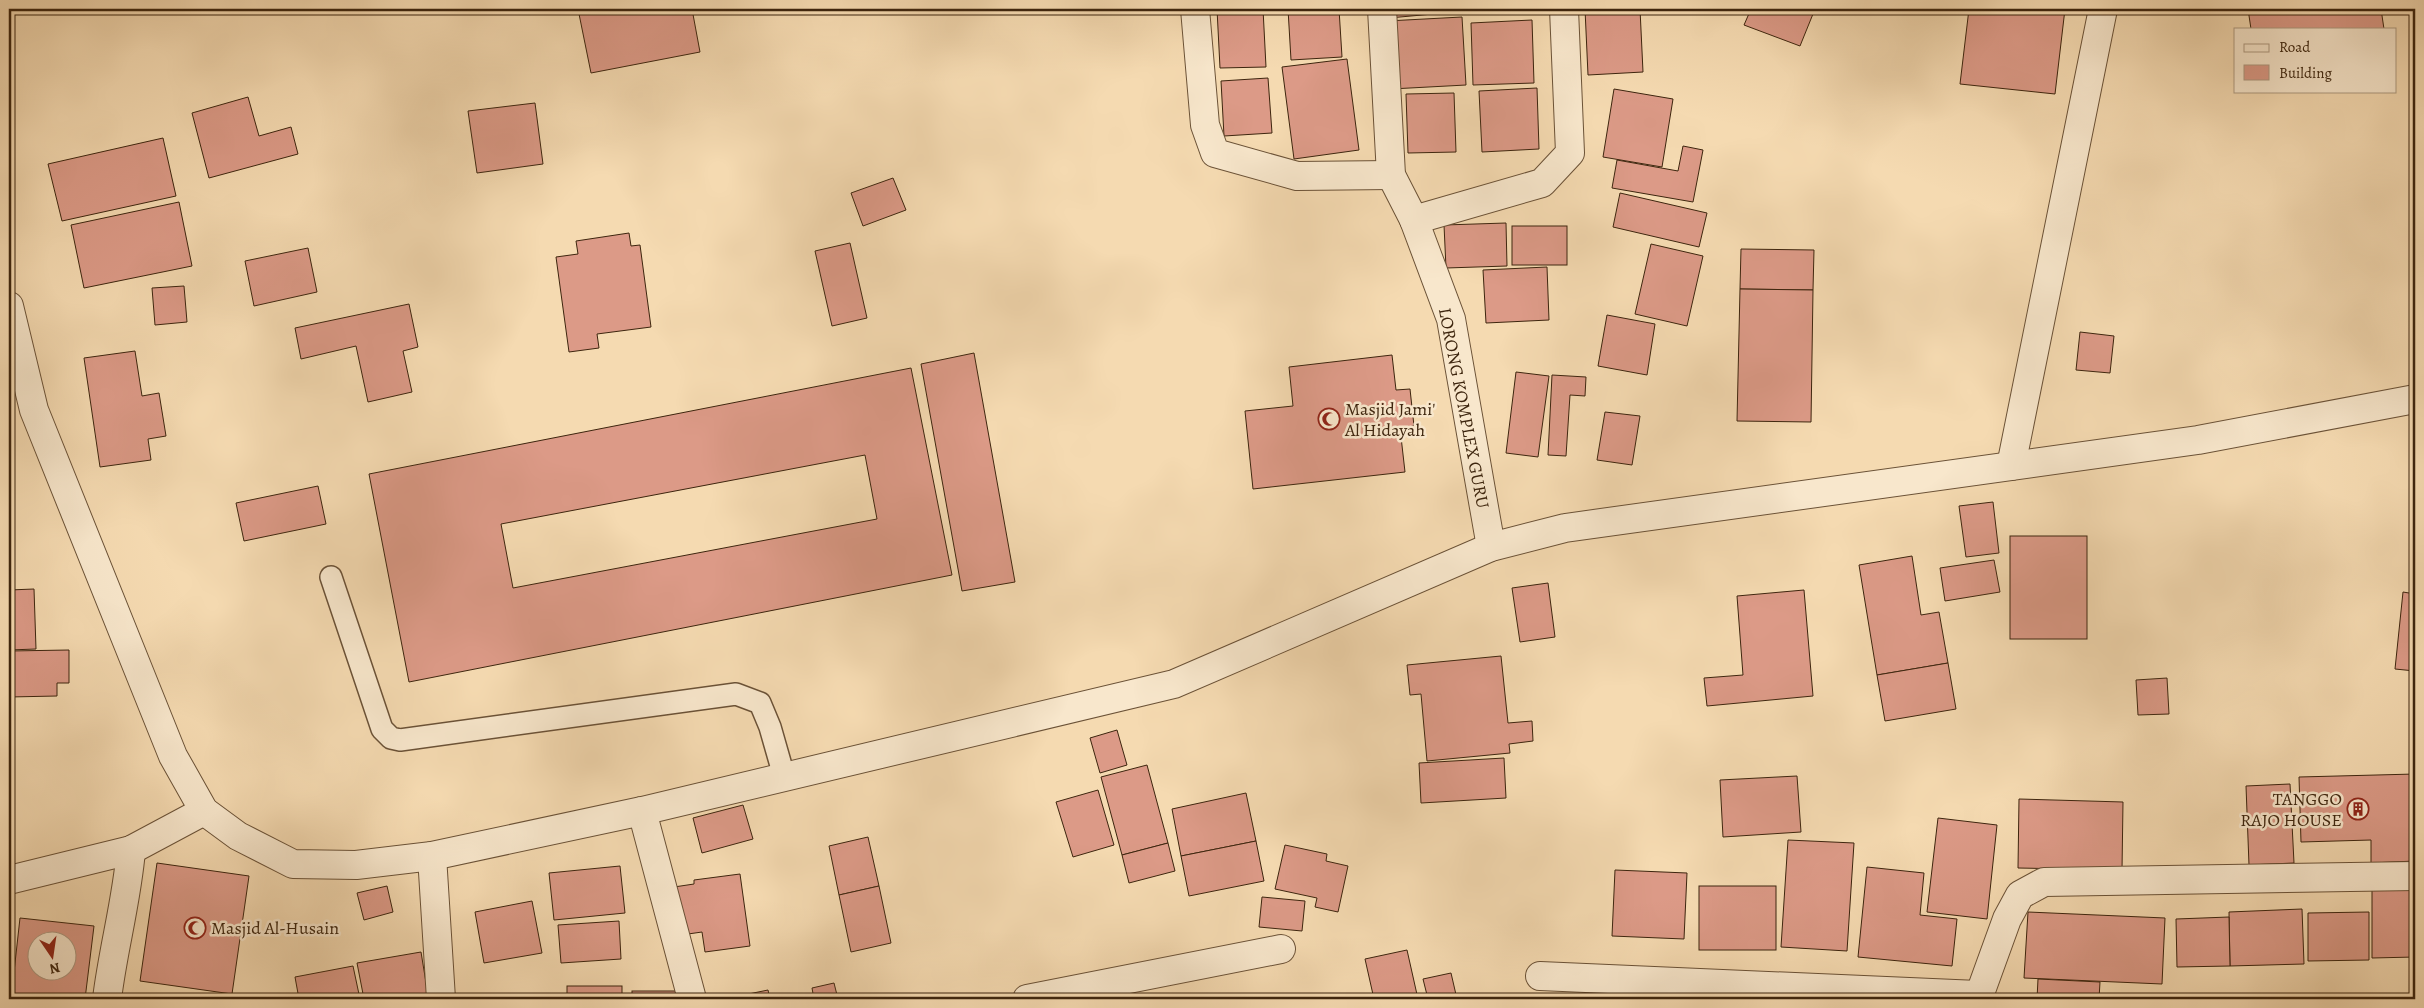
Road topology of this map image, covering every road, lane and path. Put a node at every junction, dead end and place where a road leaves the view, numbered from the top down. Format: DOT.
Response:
graph roads {
  1 [pos="1195,9"];
  2 [pos="1382,9"];
  3 [pos="1564,9"];
  4 [pos="2103,9"];
  5 [pos="1391,176"];
  6 [pos="1414,220"];
  7 [pos="9,306"];
  8 [pos="2415,399"];
  9 [pos="2011,466"];
  10 [pos="1491,547"];
  11 [pos="331,577"];
  12 [pos="784,776"];
  13 [pos="204,810"];
  14 [pos="642,811"];
  15 [pos="131,850"];
  16 [pos="432,856"];
  17 [pos="2415,876"];
  18 [pos="9,880"];
  19 [pos="1281,949"];
  20 [pos="1540,976"];
  21 [pos="1978,997"];
  22 [pos="107,999"];
  23 [pos="441,999"];
  24 [pos="692,999"];
  25 [pos="1027,999"];
  1 -- 5 [label="street"];
  2 -- 5 [label="street, LORONG KOMPLEX GURU"];
  3 -- 6 [label="street"];
  4 -- 9 [label="street"];
  5 -- 6 [label="street, LORONG KOMPLEX GURU"];
  6 -- 10 [label="street, LORONG KOMPLEX GURU"];
  7 -- 13 [label="street"];
  8 -- 9 [label="street"];
  9 -- 10 [label="street"];
  10 -- 12 [label="street"];
  11 -- 12 [label="lane"];
  12 -- 14 [label="street"];
  13 -- 15 [label="street"];
  13 -- 16 [label="street"];
  14 -- 16 [label="street"];
  14 -- 24 [label="street"];
  15 -- 18 [label="street"];
  15 -- 22 [label="street"];
  16 -- 23 [label="street"];
  17 -- 21 [label="street"];
  19 -- 25 [label="street"];
  20 -- 21 [label="street"];
}
